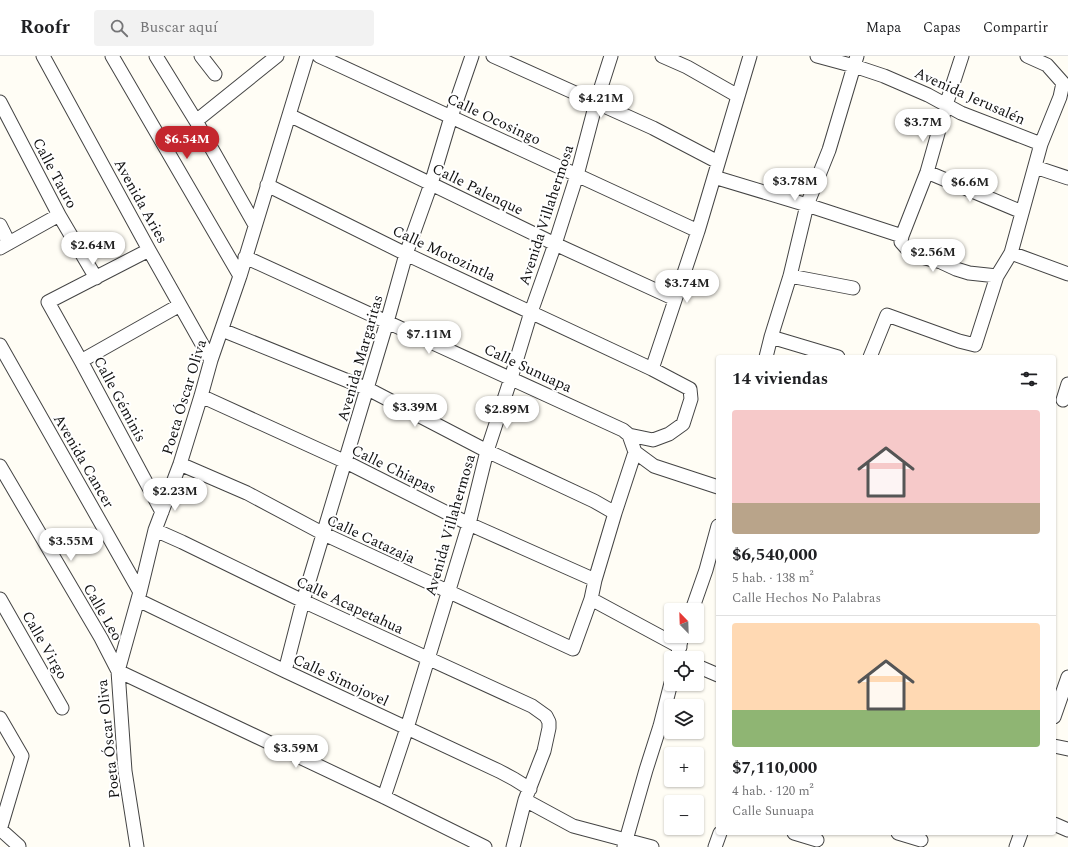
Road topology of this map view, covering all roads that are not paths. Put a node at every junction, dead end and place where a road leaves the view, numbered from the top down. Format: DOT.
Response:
graph roads {
  1 [pos="43,56"];
  2 [pos="112,56"];
  3 [pos="156,56"];
  4 [pos="201,56"];
  5 [pos="277,56"];
  6 [pos="308,56"];
  7 [pos="320,56"];
  8 [pos="472,56"];
  9 [pos="493,56"];
  10 [pos="611,56"];
  11 [pos="662,56"];
  12 [pos="750,56"];
  13 [pos="817,56"];
  14 [pos="962,56"];
  15 [pos="1027,56"];
  16 [pos="856,61"];
  17 [pos="215,74"];
  18 [pos="738,96"];
  19 [pos="1064,99"];
  20 [pos="0,102"];
  21 [pos="596,103"];
  22 [pos="946,105"];
  23 [pos="289,115"];
  24 [pos="451,117"];
  25 [pos="196,121"];
  26 [pos="1041,144"];
  27 [pos="718,162"];
  28 [pos="1035,167"];
  29 [pos="927,172"];
  30 [pos="577,175"];
  31 [pos="714,177"];
  32 [pos="1068,178"];
  33 [pos="431,184"];
  34 [pos="267,185"];
  35 [pos="807,205"];
  36 [pos="1022,212"];
  37 [pos="59,215"];
  38 [pos="0,225"];
  39 [pos="255,225"];
  40 [pos="698,231"];
  41 [pos="902,236"];
  42 [pos="555,244"];
  43 [pos="5,245"];
  44 [pos="149,250"];
  45 [pos="1011,253"];
  46 [pos="406,254"];
  47 [pos="245,257"];
  48 [pos="1068,274"];
  49 [pos="240,276"];
  50 [pos="790,276"];
  51 [pos="997,276"];
  52 [pos="96,278"];
  53 [pos="853,288"];
  54 [pos="675,299"];
  55 [pos="180,305"];
  56 [pos="531,312"];
  57 [pos="388,322"];
  58 [pos="222,330"];
  59 [pos="771,337"];
  60 [pos="0,345"];
  61 [pos="766,355"];
  62 [pos="831,355"];
  63 [pos="871,355"];
  64 [pos="211,360"];
  65 [pos="81,361"];
  66 [pos="652,369"];
  67 [pos="511,378"];
  68 [pos="1068,384"];
  69 [pos="368,389"];
  70 [pos="201,396"];
  71 [pos="1064,400"];
  72 [pos="626,432"];
  73 [pos="487,452"];
  74 [pos="635,452"];
  75 [pos="346,462"];
  76 [pos="180,464"];
  77 [pos="0,466"];
  78 [pos="716,486"];
  79 [pos="162,512"];
  80 [pos="615,513"];
  81 [pos="470,524"];
  82 [pos="155,530"];
  83 [pos="716,533"];
  84 [pos="324,534"];
  85 [pos="595,580"];
  86 [pos="448,592"];
  87 [pos="139,596"];
  88 [pos="0,599"];
  89 [pos="591,599"];
  90 [pos="303,601"];
  91 [pos="694,603"];
  92 [pos="679,651"];
  93 [pos="428,658"];
  94 [pos="704,669"];
  95 [pos="118,670"];
  96 [pos="285,671"];
  97 [pos="716,674"];
  98 [pos="1068,677"];
  99 [pos="669,691"];
  100 [pos="62,708"];
  101 [pos="1056,711"];
  102 [pos="0,718"];
  103 [pos="407,728"];
  104 [pos="1056,747"];
  105 [pos="1068,750"];
  106 [pos="527,795"];
  107 [pos="384,797"];
  108 [pos="1056,825"];
  109 [pos="0,830"];
  110 [pos="1068,830"];
  111 [pos="719,835"];
  112 [pos="801,835"];
  113 [pos="905,835"];
  114 [pos="1020,835"];
  115 [pos="817,840"];
  116 [pos="921,840"];
  117 [pos="625,844"];
  118 [pos="19,846"];
  119 [pos="138,847"];
  120 [pos="486,847"];
  121 [pos="513,847"];
  122 [pos="652,847"];
  123 [pos="715,847"];
  124 [pos="1016,847"];
  1 -- 44 [label="street, Avenida Aries"];
  2 -- 49 [label="street"];
  3 -- 25 [label="street"];
  4 -- 17 [label="street"];
  5 -- 25 [label="street"];
  6 -- 23 [label="street, Poeta Óscar Oliva"];
  7 -- 24 [label="street, Calle Ocosingo"];
  8 -- 24 [label="street, Avenida Margaritas"];
  9 -- 21 [label="street"];
  10 -- 21 [label="street, Avenida Villahermosa"];
  11 -- 18 [label="street"];
  12 -- 18 [label="street"];
  13 -- 16 [label="street, Avenida Jerusalén"];
  14 -- 22 [label="street"];
  15 -- 19 [label="street"];
  16 -- 22 [label="street, Avenida Jerusalén"];
  16 -- 35 [label="street"];
  18 -- 27 [label="street"];
  19 -- 26 [label="street"];
  20 -- 37 [label="street, Calle Tauro"];
  21 -- 27 [label="street"];
  21 -- 30 [label="street, Avenida Villahermosa"];
  22 -- 26 [label="street, Avenida Jerusalén"];
  22 -- 29 [label="street"];
  23 -- 33 [label="street, Calle Palenque"];
  23 -- 34 [label="street, Poeta Óscar Oliva"];
  24 -- 30 [label="street, Calle Ocosingo"];
  24 -- 33 [label="street, Avenida Margaritas"];
  25 -- 39 [label="street"];
  26 -- 28 [label="street"];
  27 -- 31 [label="street"];
  28 -- 32 [label="street"];
  28 -- 36 [label="street"];
  29 -- 36 [label="street"];
  29 -- 41 [label="street"];
  30 -- 40 [label="street, Calle Ocosingo"];
  30 -- 42 [label="street, Avenida Villahermosa"];
  31 -- 35 [label="street"];
  31 -- 40 [label="street"];
  33 -- 42 [label="street, Calle Palenque"];
  33 -- 46 [label="street, Avenida Margaritas"];
  34 -- 39 [label="street, Poeta Óscar Oliva"];
  34 -- 46 [label="street, Calle Motozintla"];
  35 -- 41 [label="street"];
  35 -- 50 [label="street"];
  36 -- 45 [label="street"];
  37 -- 43 [label="street"];
  37 -- 52 [label="street, Calle Tauro"];
  38 -- 43 [label="street"];
  39 -- 47 [label="street, Poeta Óscar Oliva"];
  40 -- 54 [label="street"];
  41 -- 51 [label="street"];
  42 -- 54 [label="street, Calle Palenque"];
  42 -- 56 [label="street, Avenida Villahermosa"];
  44 -- 52 [label="street"];
  44 -- 55 [label="street, Avenida Aries"];
  45 -- 48 [label="street"];
  45 -- 51 [label="street"];
  46 -- 56 [label="street, Calle Motozintla"];
  46 -- 57 [label="street, Avenida Margaritas"];
  47 -- 49 [label="street, Poeta Óscar Oliva"];
  47 -- 57 [label="street, Calle Sunuapa"];
  49 -- 58 [label="street, Poeta Óscar Oliva"];
  50 -- 53 [label="street"];
  50 -- 59 [label="street"];
  51 -- 63 [label="street"];
  52 -- 65 [label="street, Calle Géminis"];
  54 -- 66 [label="street"];
  55 -- 64 [label="street, Avenida Aries"];
  55 -- 65 [label="street"];
  56 -- 66 [label="street, Calle Motozintla"];
  56 -- 67 [label="street, Avenida Villahermosa"];
  57 -- 67 [label="street, Calle Sunuapa"];
  57 -- 69 [label="street, Avenida Margaritas"];
  58 -- 64 [label="street, Poeta Óscar Oliva"];
  58 -- 69 [label="street"];
  59 -- 61 [label="street"];
  59 -- 62 [label="street"];
  60 -- 87 [label="street, Avenida Cancer"];
  64 -- 70 [label="street, Poeta Óscar Oliva"];
  65 -- 79 [label="street, Calle Géminis"];
  66 -- 72 [label="street, Calle Sunuapa"];
  67 -- 72 [label="street, Calle Sunuapa"];
  67 -- 73 [label="street, Avenida Villahermosa"];
  68 -- 71 [label="street"];
  69 -- 73 [label="street"];
  69 -- 75 [label="street, Avenida Margaritas"];
  70 -- 75 [label="street, Calle Chiapas"];
  70 -- 76 [label="street, Poeta Óscar Oliva"];
  72 -- 74 [label="street"];
  73 -- 80 [label="street"];
  73 -- 81 [label="street, Avenida Villahermosa"];
  74 -- 78 [label="street"];
  74 -- 80 [label="street"];
  75 -- 81 [label="street, Calle Chiapas"];
  75 -- 84 [label="street, Avenida Margaritas"];
  76 -- 79 [label="street, Poeta Óscar Oliva"];
  76 -- 84 [label="street, Calle Catazaja"];
  77 -- 95 [label="street, Calle Leo"];
  79 -- 82 [label="street, Poeta Óscar Oliva"];
  80 -- 85 [label="street"];
  81 -- 85 [label="street, Calle Chiapas"];
  81 -- 86 [label="street, Avenida Villahermosa"];
  82 -- 87 [label="street, Poeta Óscar Oliva"];
  82 -- 90 [label="street, Calle Acapetahua"];
  83 -- 91 [label="street"];
  84 -- 86 [label="street, Calle Catazaja"];
  84 -- 90 [label="street, Avenida Margaritas"];
  85 -- 89 [label="street"];
  86 -- 89 [label="street, Calle Catazaja"];
  86 -- 93 [label="street, Avenida Villahermosa"];
  87 -- 95 [label="street, Poeta Óscar Oliva"];
  87 -- 96 [label="street, Calle Simojovel"];
  88 -- 100 [label="street, Calle Virgo"];
  89 -- 92 [label="street"];
  90 -- 93 [label="street, Calle Acapetahua"];
  90 -- 96 [label="street, Avenida Margaritas"];
  93 -- 103 [label="street, Avenida Villahermosa"];
  93 -- 106 [label="street, Calle Acapetahua"];
  94 -- 97 [label="street"];
  95 -- 107 [label="street"];
  95 -- 119 [label="street, Poeta Óscar Oliva"];
  96 -- 103 [label="street, Calle Simojovel"];
  98 -- 101 [label="street"];
  99 -- 117 [label="street"];
  102 -- 109 [label="street"];
  103 -- 106 [label="street, Calle Simojovel"];
  103 -- 107 [label="street, Avenida Villahermosa"];
  104 -- 105 [label="street"];
  106 -- 117 [label="street, Calle Simojovel"];
  106 -- 121 [label="street"];
  107 -- 120 [label="street"];
  108 -- 110 [label="street"];
  109 -- 118 [label="street"];
  111 -- 123 [label="street"];
  112 -- 115 [label="street"];
  113 -- 116 [label="street"];
  114 -- 124 [label="street"];
  117 -- 122 [label="street, Calle Simojovel"];
}
